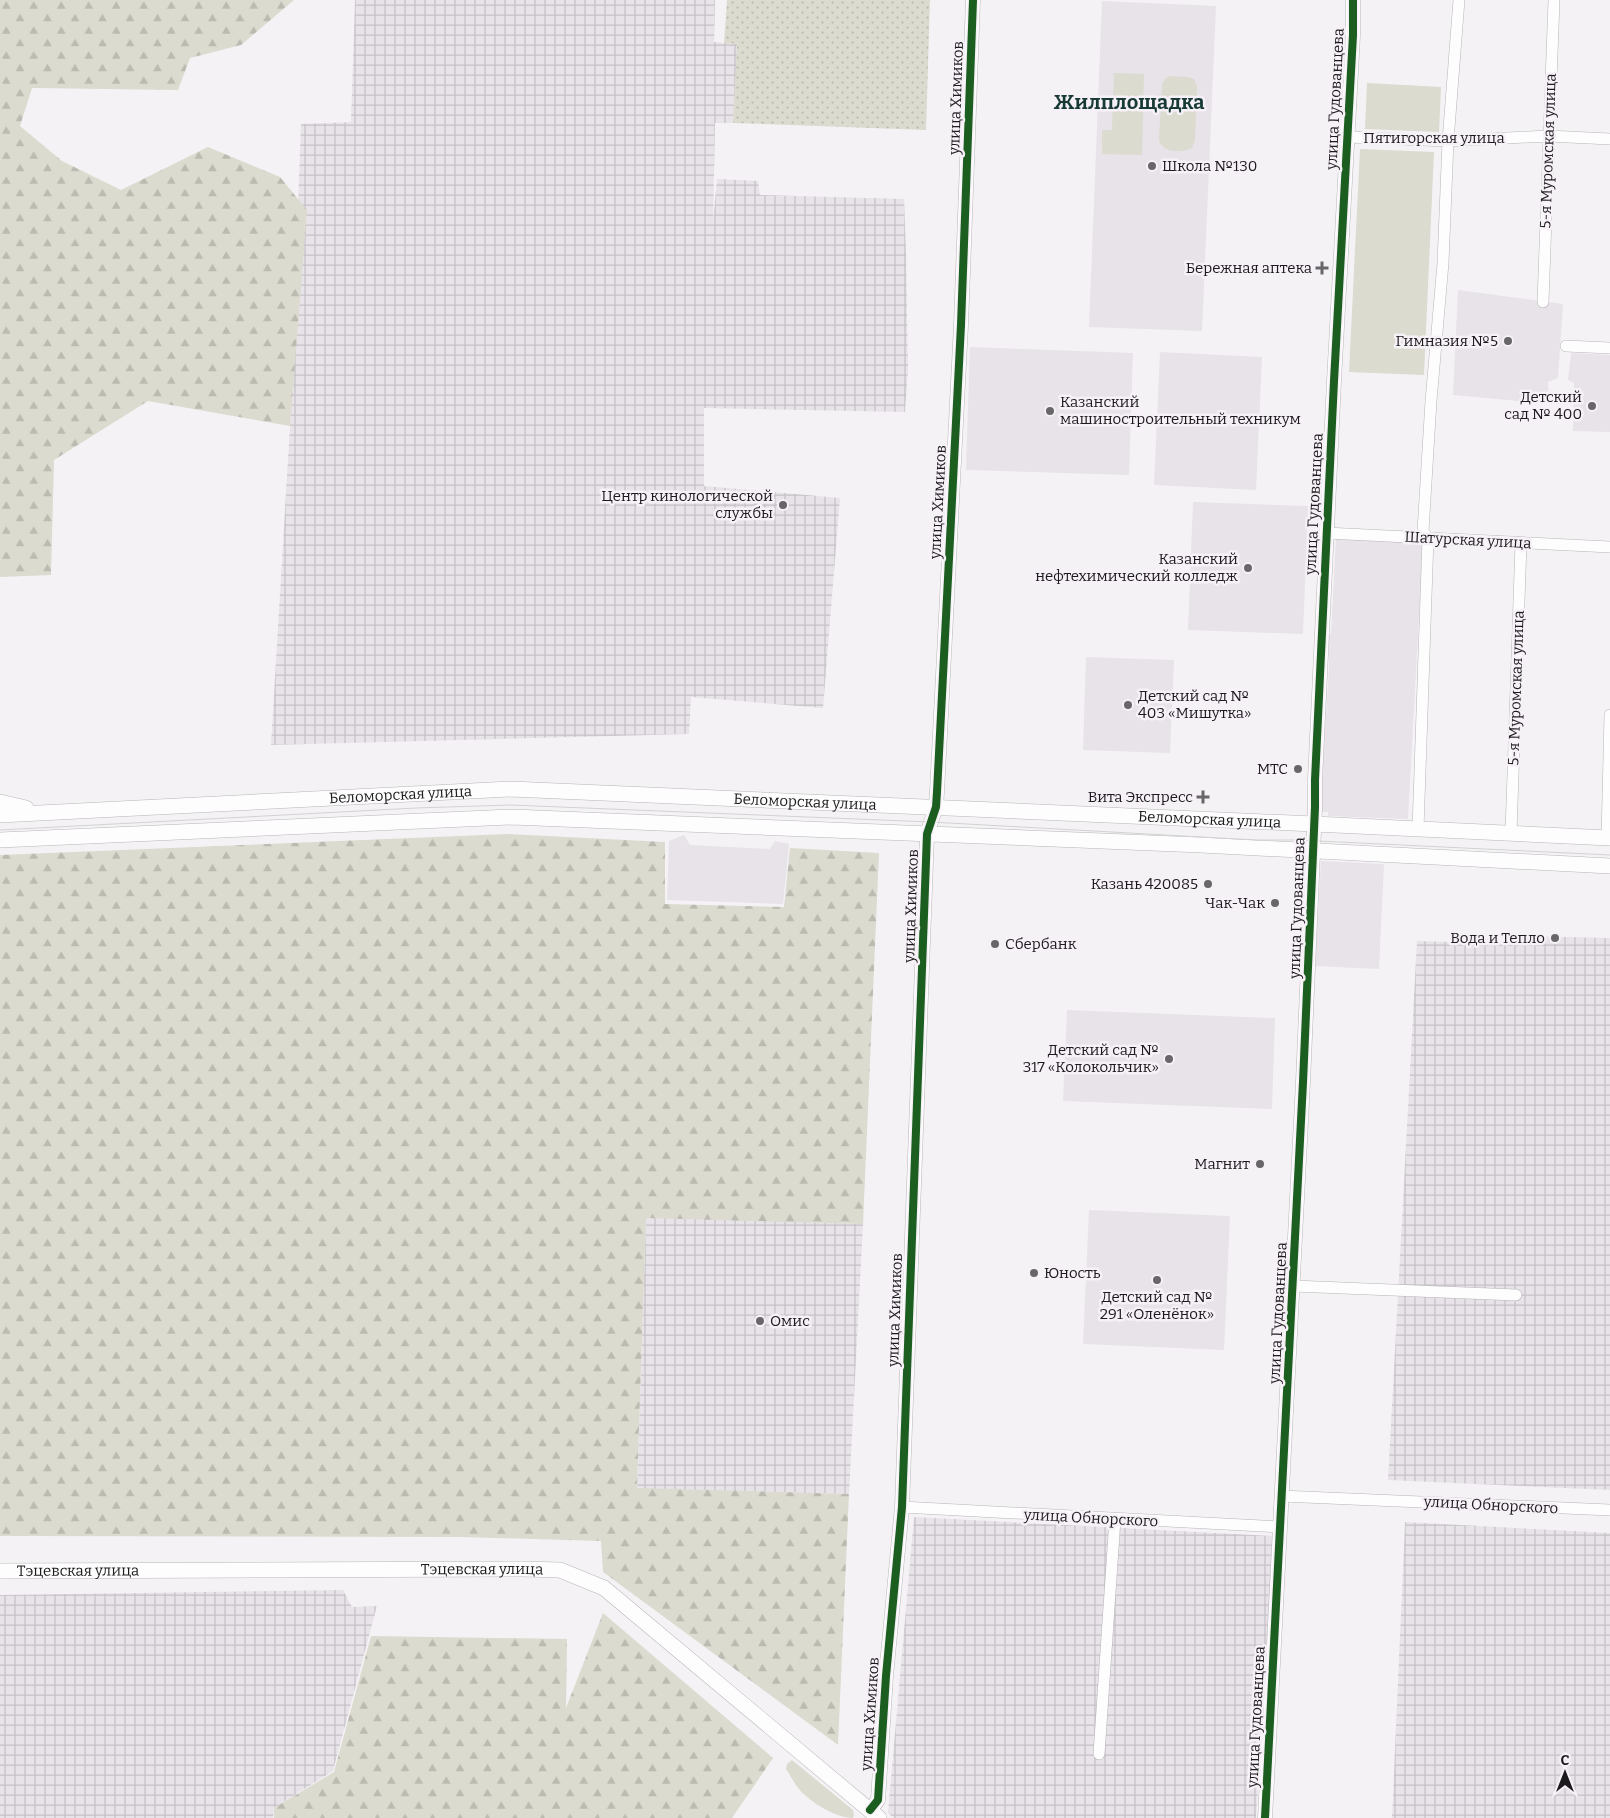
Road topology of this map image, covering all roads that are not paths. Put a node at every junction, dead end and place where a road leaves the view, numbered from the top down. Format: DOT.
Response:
graph roads {
  1 [pos="973,0"];
  2 [pos="1353,0"];
  3 [pos="1459,0"];
  4 [pos="1554,0"];
  5 [pos="1548,136"];
  6 [pos="1348,138"];
  7 [pos="1610,139"];
  8 [pos="1448,141"];
  9 [pos="1543,302"];
  10 [pos="1566,346"];
  11 [pos="1610,348"];
  12 [pos="1326,533"];
  13 [pos="1428,538"];
  14 [pos="1521,543"];
  15 [pos="1610,547"];
  16 [pos="1610,715"];
  17 [pos="511,790"];
  18 [pos="0,802"];
  19 [pos="936,807"];
  20 [pos="50,813"];
  21 [pos="0,815"];
  22 [pos="512,817"];
  23 [pos="1314,824"];
  24 [pos="1418,829"];
  25 [pos="1511,833"];
  26 [pos="927,834"];
  27 [pos="1608,838"];
  28 [pos="0,840"];
  29 [pos="1312,852"];
  30 [pos="1610,866"];
  31 [pos="1293,1286"];
  32 [pos="1516,1296"];
  33 [pos="1281,1496"];
  34 [pos="902,1507"];
  35 [pos="1610,1510"];
  36 [pos="1114,1519"];
  37 [pos="1280,1527"];
  38 [pos="0,1571"];
  39 [pos="1099,1754"];
  40 [pos="874,1814"];
  41 [pos="1265,1818"];
  1 -- 19 [label="street, улица Химиков"];
  2 -- 6 [label="street, улица Гудованцева"];
  3 -- 8 [label="street"];
  4 -- 5 [label="street, 5-я Муромская улица"];
  5 -- 7 [label="street, Пятигорская улица"];
  5 -- 8 [label="street, Пятигорская улица"];
  5 -- 9 [label="street, 5-я Муромская улица"];
  6 -- 8 [label="street, Пятигорская улица"];
  6 -- 12 [label="street, улица Гудованцева"];
  8 -- 13 [label="street"];
  10 -- 11 [label="street"];
  12 -- 13 [label="street, Шатурская улица"];
  12 -- 23 [label="street, улица Гудованцева"];
  13 -- 14 [label="street, Шатурская улица"];
  13 -- 24 [label="street"];
  14 -- 15 [label="street, Шатурская улица"];
  14 -- 25 [label="street, 5-я Муромская улица"];
  16 -- 27 [label="street"];
  17 -- 19 [label="main road, Беломорская улица"];
  17 -- 20 [label="main road, Беломорская улица"];
  17 -- 22 [label="main road"];
  18 -- 20 [label="main road"];
  19 -- 23 [label="main road, Беломорская улица"];
  19 -- 26 [label="street, улица Химиков"];
  20 -- 21 [label="main road, Беломорская улица"];
  22 -- 26 [label="main road, Беломорская улица"];
  22 -- 28 [label="main road, Беломорская улица"];
  23 -- 24 [label="main road, Беломорская улица"];
  23 -- 29 [label="street, улица Гудованцева"];
  24 -- 25 [label="main road, Беломорская улица"];
  25 -- 27 [label="main road, Беломорская улица"];
  26 -- 29 [label="main road, Беломорская улица"];
  26 -- 34 [label="street, улица Химиков"];
  29 -- 30 [label="main road, Беломорская улица"];
  29 -- 31 [label="street, улица Гудованцева"];
  31 -- 32 [label="street"];
  31 -- 33 [label="street, улица Гудованцева"];
  33 -- 35 [label="street, улица Обнорского"];
  33 -- 37 [label="street, улица Гудованцева"];
  34 -- 36 [label="street, улица Обнорского"];
  34 -- 40 [label="street, улица Химиков"];
  36 -- 37 [label="street, улица Обнорского"];
  36 -- 39 [label="street"];
  37 -- 41 [label="street, улица Гудованцева"];
  38 -- 40 [label="main road, Тэцевская улица"];
}
